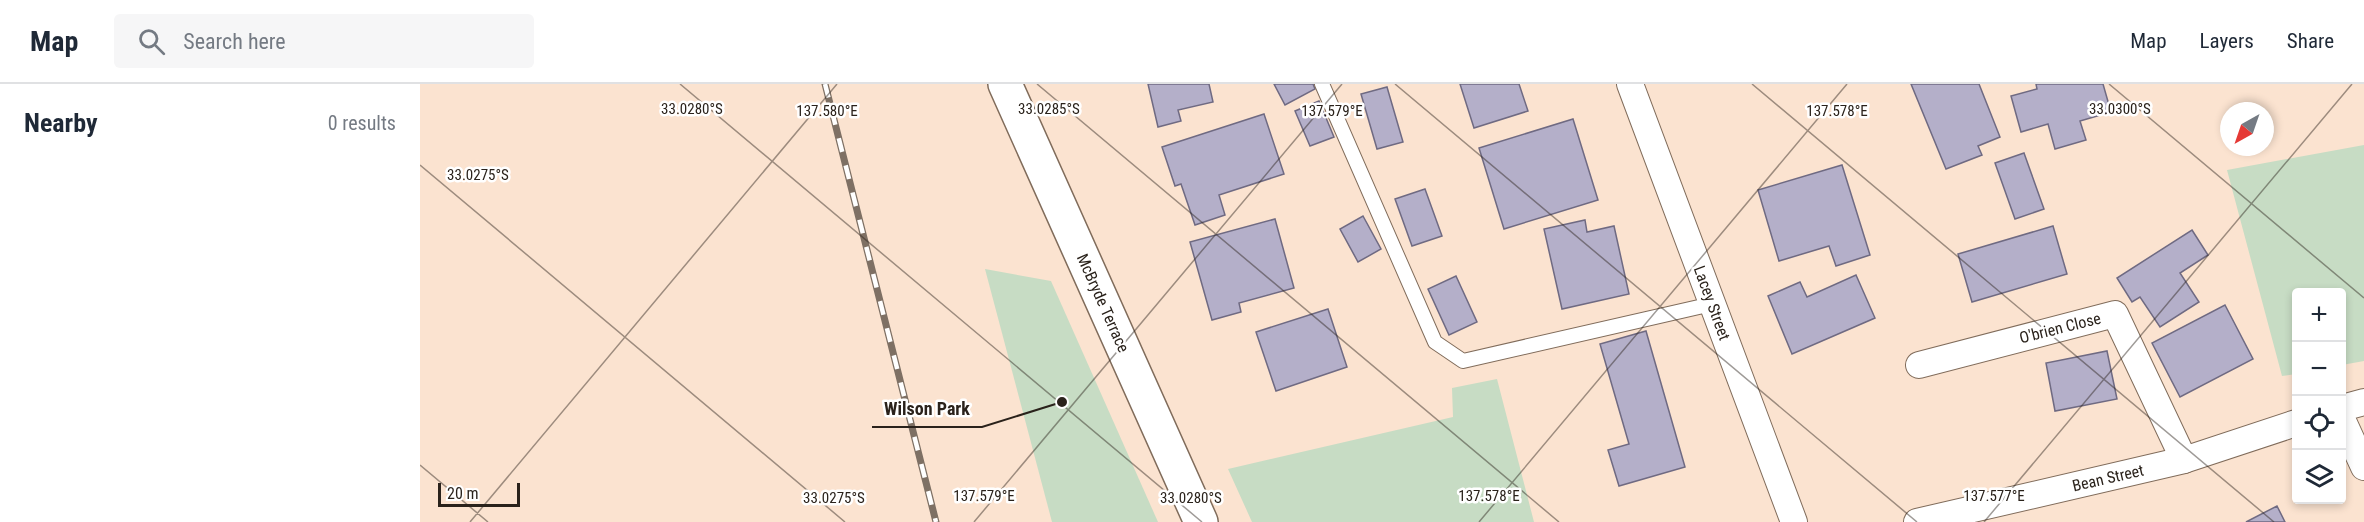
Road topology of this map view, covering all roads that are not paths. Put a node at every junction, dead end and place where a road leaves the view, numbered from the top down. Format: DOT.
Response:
graph roads {
  1 [pos="1005,84"];
  2 [pos="1322,84"];
  3 [pos="1639,86"];
  4 [pos="1712,304"];
  5 [pos="1919,365"];
  6 [pos="2364,402"];
  7 [pos="2346,407"];
  8 [pos="2292,424"];
  9 [pos="2346,428"];
  10 [pos="2184,460"];
  11 [pos="2364,467"];
  12 [pos="1201,522"];
  13 [pos="1794,522"];
  14 [pos="1917,522"];
  1 -- 12 [label="main road, McBryde Terrace"];
  2 -- 4 [label="lane"];
  3 -- 4 [label="street, Lacey Street"];
  4 -- 13 [label="street, Lacey Street"];
  5 -- 10 [label="street, O'brien Close"];
  6 -- 7 [label="street"];
  8 -- 10 [label="street, Bean Street"];
  9 -- 11 [label="street"];
  10 -- 14 [label="street, Bean Street"];
}
